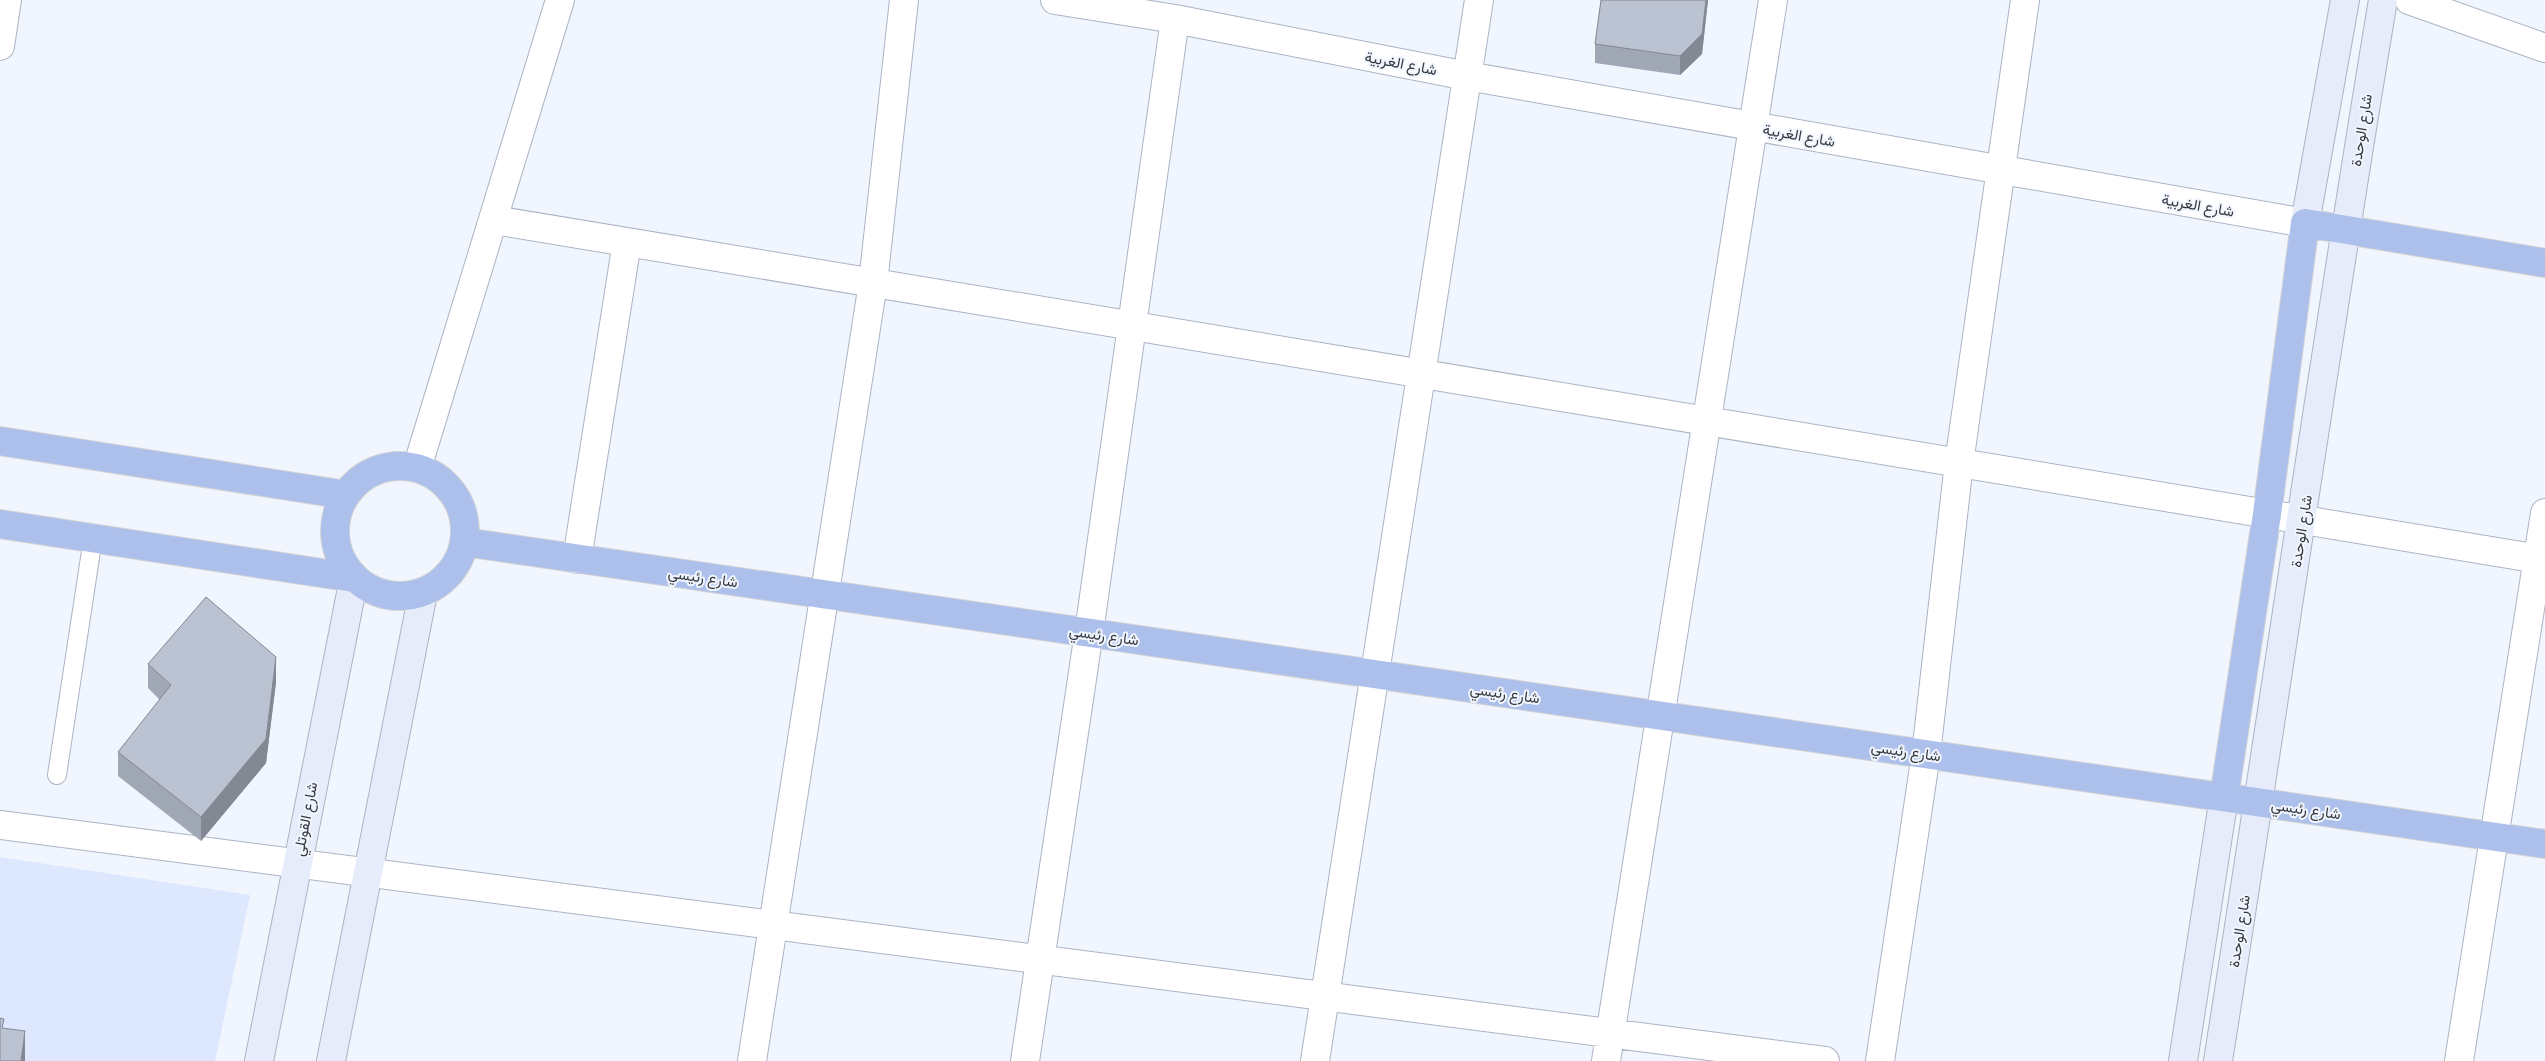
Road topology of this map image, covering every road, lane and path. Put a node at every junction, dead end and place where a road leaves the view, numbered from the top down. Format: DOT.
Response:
graph roads {
  1 [pos="7,0"];
  2 [pos="560,0"];
  3 [pos="904,0"];
  4 [pos="1055,0"];
  5 [pos="1479,0"];
  6 [pos="1772,0"];
  7 [pos="2024,0"];
  8 [pos="2345,0"];
  9 [pos="2383,0"];
  10 [pos="2409,0"];
  11 [pos="1175,19"];
  12 [pos="0,46"];
  13 [pos="2545,48"];
  14 [pos="1467,76"];
  15 [pos="1753,127"];
  16 [pos="2001,170"];
  17 [pos="494,220"];
  18 [pos="2305,223"];
  19 [pos="2345,230"];
  20 [pos="627,242"];
  21 [pos="2545,263"];
  22 [pos="873,283"];
  23 [pos="1132,327"];
  24 [pos="1421,374"];
  25 [pos="1707,421"];
  26 [pos="0,441"];
  27 [pos="1959,464"];
  28 [pos="417,468"];
  29 [pos="346,495"];
  30 [pos="2545,513"];
  31 [pos="2267,514"];
  32 [pos="2303,520"];
  33 [pos="0,524"];
  34 [pos="93,538"];
  35 [pos="464,542"];
  36 [pos="577,559"];
  37 [pos="2541,559"];
  38 [pos="354,578"];
  39 [pos="423,593"];
  40 [pos="826,594"];
  41 [pos="1089,632"];
  42 [pos="1375,674"];
  43 [pos="1660,716"];
  44 [pos="1926,754"];
  45 [pos="57,775"];
  46 [pos="2224,797"];
  47 [pos="2259,802"];
  48 [pos="0,825"];
  49 [pos="2494,836"];
  50 [pos="2545,844"];
  51 [pos="296,863"];
  52 [pos="366,873"];
  53 [pos="774,925"];
  54 [pos="1041,960"];
  55 [pos="1325,996"];
  56 [pos="1611,1033"];
  57 [pos="259,1061"];
  58 [pos="331,1061"];
  59 [pos="752,1061"];
  60 [pos="1026,1061"];
  61 [pos="1315,1061"];
  62 [pos="1606,1061"];
  63 [pos="1825,1061"];
  64 [pos="1880,1061"];
  65 [pos="2183,1061"];
  66 [pos="2218,1061"];
  67 [pos="2459,1061"];
  1 -- 12 [label="street"];
  2 -- 17 [label="street"];
  3 -- 22 [label="street"];
  4 -- 11 [label="street, شارع الغربية"];
  5 -- 14 [label="street"];
  6 -- 15 [label="street"];
  7 -- 16 [label="street"];
  8 -- 18 [label="street"];
  9 -- 19 [label="street, شارع الوحدة"];
  10 -- 13 [label="street"];
  11 -- 14 [label="street, شارع الغربية"];
  11 -- 23 [label="street"];
  14 -- 15 [label="street, شارع الغربية"];
  14 -- 24 [label="street"];
  15 -- 16 [label="street, شارع الغربية"];
  15 -- 25 [label="street"];
  16 -- 18 [label="street, شارع الغربية"];
  16 -- 27 [label="street"];
  17 -- 20 [label="street"];
  17 -- 28 [label="street"];
  18 -- 19 [label="highway, شارع الغربية"];
  18 -- 31 [label="highway"];
  19 -- 21 [label="highway, شارع الغربية"];
  19 -- 32 [label="street, شارع الوحدة"];
  20 -- 22 [label="street"];
  20 -- 36 [label="street"];
  22 -- 23 [label="street"];
  22 -- 40 [label="street"];
  23 -- 24 [label="street"];
  23 -- 41 [label="street"];
  24 -- 25 [label="street"];
  24 -- 42 [label="street"];
  25 -- 27 [label="street"];
  25 -- 43 [label="street"];
  26 -- 29 [label="highway"];
  27 -- 31 [label="street"];
  27 -- 44 [label="street"];
  28 -- 29 [label="highway"];
  28 -- 35 [label="highway"];
  29 -- 38 [label="highway"];
  30 -- 37 [label="street"];
  31 -- 32 [label="street"];
  31 -- 46 [label="highway"];
  32 -- 37 [label="street"];
  32 -- 47 [label="street, شارع الوحدة"];
  33 -- 34 [label="highway"];
  34 -- 38 [label="highway"];
  34 -- 45 [label="lane"];
  35 -- 36 [label="highway, شارع رئيسي"];
  35 -- 39 [label="highway"];
  36 -- 40 [label="highway, شارع رئيسي"];
  37 -- 49 [label="street"];
  38 -- 39 [label="highway"];
  38 -- 51 [label="street, شارع القوتلي"];
  39 -- 52 [label="street"];
  40 -- 41 [label="highway, شارع رئيسي"];
  40 -- 53 [label="street"];
  41 -- 42 [label="highway, شارع رئيسي"];
  41 -- 54 [label="street"];
  42 -- 43 [label="highway, شارع رئيسي"];
  42 -- 55 [label="street"];
  43 -- 44 [label="highway, شارع رئيسي"];
  43 -- 56 [label="street"];
  44 -- 46 [label="highway, شارع رئيسي"];
  44 -- 64 [label="street"];
  46 -- 47 [label="highway, شارع رئيسي"];
  46 -- 65 [label="street"];
  47 -- 49 [label="highway, شارع رئيسي"];
  47 -- 66 [label="street, شارع الوحدة"];
  48 -- 51 [label="street"];
  49 -- 50 [label="highway, شارع رئيسي"];
  49 -- 67 [label="street"];
  51 -- 52 [label="street"];
  51 -- 57 [label="street, شارع القوتلي"];
  52 -- 53 [label="street"];
  52 -- 58 [label="street"];
  53 -- 54 [label="street"];
  53 -- 59 [label="street"];
  54 -- 55 [label="street"];
  54 -- 60 [label="street"];
  55 -- 56 [label="street"];
  55 -- 61 [label="street"];
  56 -- 62 [label="street"];
  56 -- 63 [label="street"];
}
